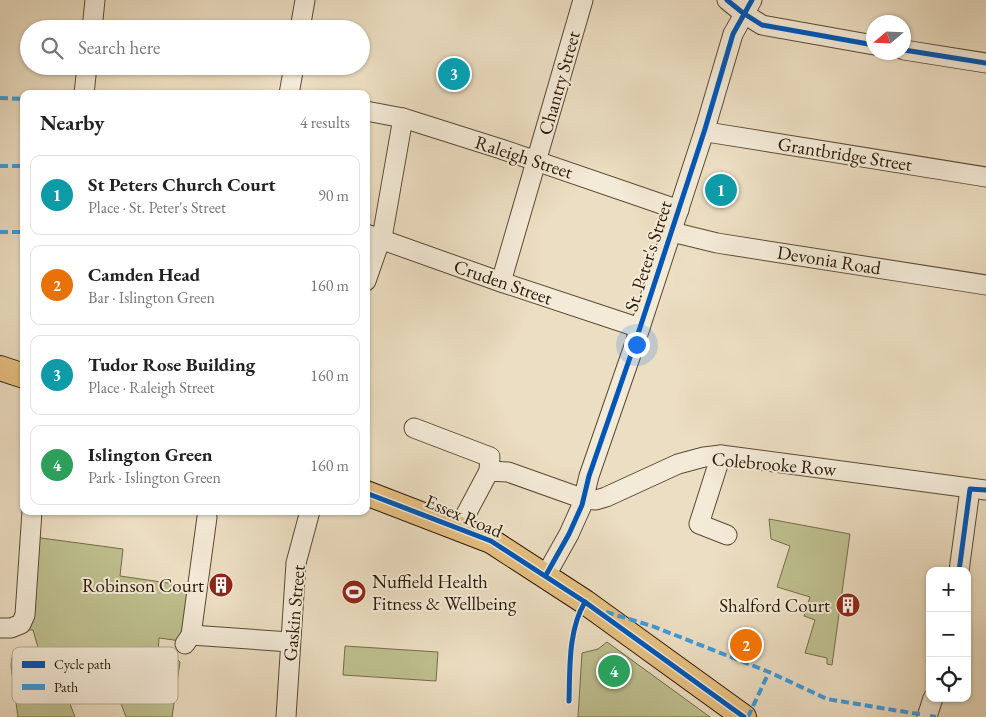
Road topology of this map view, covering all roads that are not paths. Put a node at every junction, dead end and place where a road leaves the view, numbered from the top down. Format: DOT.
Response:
graph roads {
  1 [pos="95,0"];
  2 [pos="305,0"];
  3 [pos="583,0"];
  4 [pos="728,0"];
  5 [pos="748,7"];
  6 [pos="93,20"];
  7 [pos="302,20"];
  8 [pos="866,44"];
  9 [pos="911,51"];
  10 [pos="986,63"];
  11 [pos="86,75"];
  12 [pos="292,75"];
  13 [pos="84,90"];
  14 [pos="290,90"];
  15 [pos="370,113"];
  16 [pos="402,118"];
  17 [pos="705,129"];
  18 [pos="536,160"];
  19 [pos="986,177"];
  20 [pos="679,210"];
  21 [pos="672,232"];
  22 [pos="373,237"];
  23 [pos="370,256"];
  24 [pos="501,282"];
  25 [pos="986,285"];
  26 [pos="640,328"];
  27 [pos="0,368"];
  28 [pos="20,375"];
  29 [pos="414,428"];
  30 [pos="721,455"];
  31 [pos="490,464"];
  32 [pos="978,490"];
  33 [pos="370,494"];
  34 [pos="584,499"];
  35 [pos="32,515"];
  36 [pos="309,515"];
  37 [pos="206,517"];
  38 [pos="461,528"];
  39 [pos="727,535"];
  40 [pos="960,567"];
  41 [pos="546,575"];
  42 [pos="0,628"];
  43 [pos="290,642"];
  44 [pos="932,702"];
  45 [pos="286,717"];
  46 [pos="744,717"];
  47 [pos="926,717"];
  1 -- 6 [label="street"];
  2 -- 7 [label="street"];
  3 -- 18 [label="street, Chantry Street"];
  4 -- 5 [label="street"];
  5 -- 8 [label="street"];
  5 -- 17 [label="street, St. Peter's Street"];
  9 -- 10 [label="street"];
  11 -- 13 [label="street"];
  12 -- 14 [label="street"];
  15 -- 16 [label="street, Raleigh Street"];
  16 -- 18 [label="street, Raleigh Street"];
  16 -- 22 [label="street"];
  17 -- 19 [label="street, Grantbridge Street"];
  17 -- 20 [label="street, St. Peter's Street"];
  18 -- 20 [label="street, Raleigh Street"];
  18 -- 24 [label="street, Chantry Street"];
  20 -- 21 [label="street, St. Peter's Street"];
  21 -- 25 [label="street, Devonia Road"];
  21 -- 26 [label="street, St. Peter's Street"];
  22 -- 23 [label="street"];
  22 -- 24 [label="street, Cruden Street"];
  24 -- 26 [label="street, Cruden Street"];
  26 -- 34 [label="street, St. Peter's Street"];
  27 -- 28 [label="main road"];
  29 -- 31 [label="street, Colebrooke Row"];
  30 -- 32 [label="street, Colebrooke Row"];
  30 -- 34 [label="street, Colebrooke Row"];
  30 -- 39 [label="street"];
  31 -- 34 [label="street, Colebrooke Row"];
  31 -- 38 [label="street"];
  32 -- 40 [label="street"];
  33 -- 38 [label="main road, Essex Road"];
  34 -- 41 [label="street, St. Peter's Street"];
  35 -- 42 [label="street"];
  36 -- 43 [label="street, Gaskin Street"];
  37 -- 43 [label="street"];
  38 -- 41 [label="main road, Essex Road"];
  41 -- 46 [label="main road, Essex Road"];
  43 -- 45 [label="street, Gaskin Street"];
  44 -- 47 [label="street"];
}
